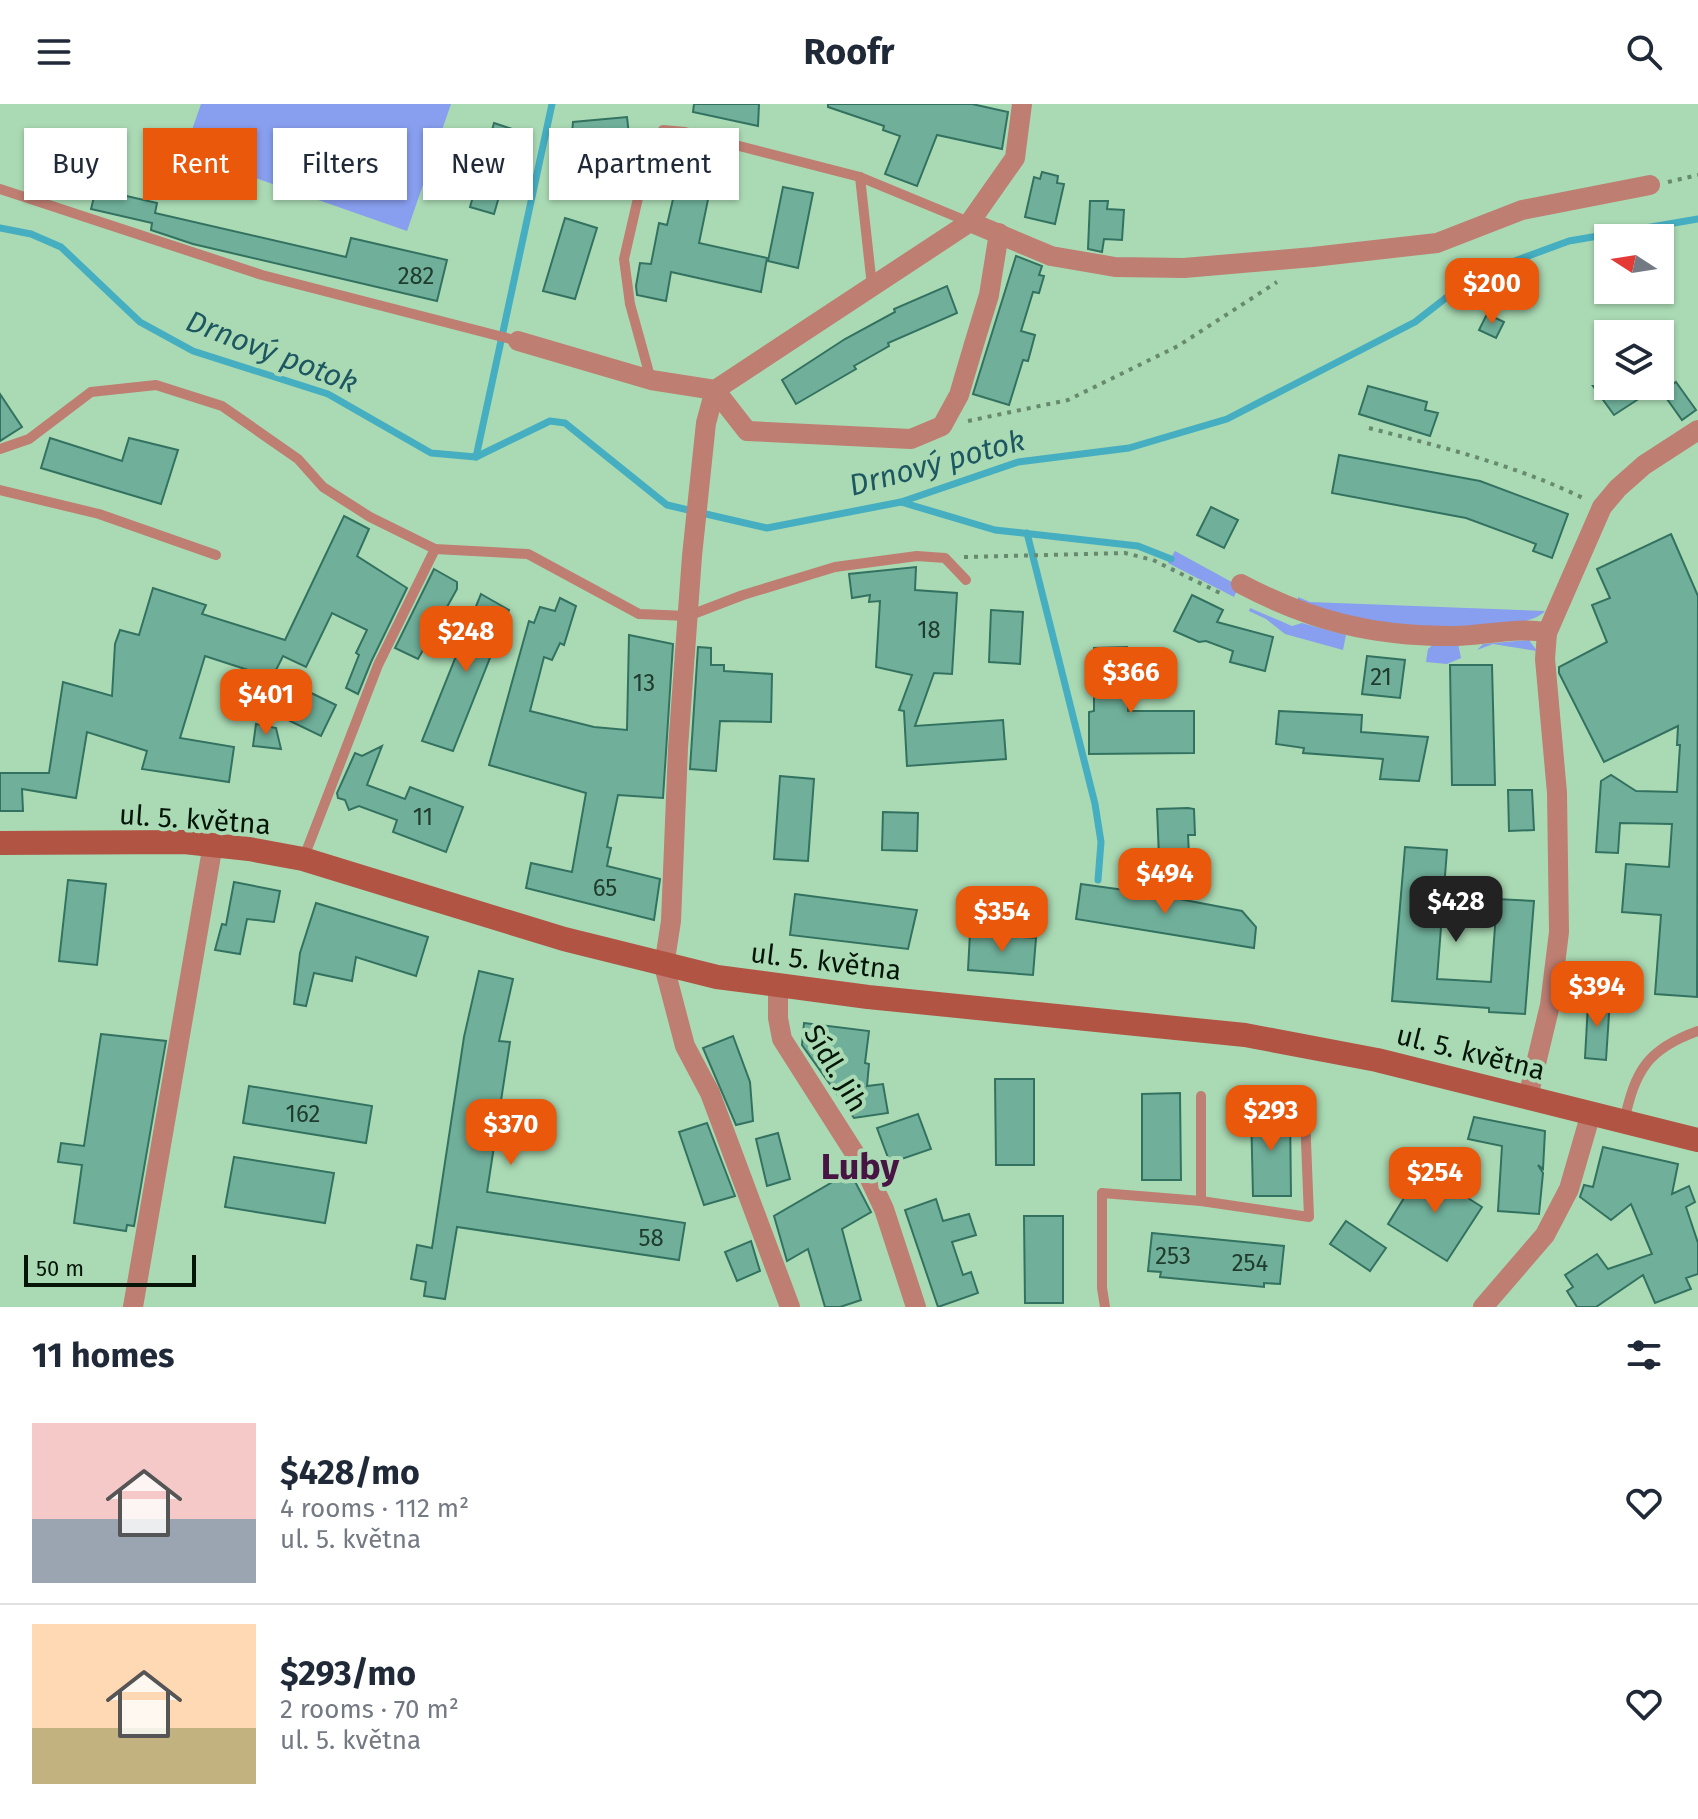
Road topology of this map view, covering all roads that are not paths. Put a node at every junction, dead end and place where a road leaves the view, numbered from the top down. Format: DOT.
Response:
graph roads {
  1 [pos="1022,104"];
  2 [pos="860,177"];
  3 [pos="1650,185"];
  4 [pos="0,189"];
  5 [pos="970,222"];
  6 [pos="999,233"];
  7 [pos="872,287"];
  8 [pos="518,341"];
  9 [pos="651,380"];
  10 [pos="715,390"];
  11 [pos="1698,430"];
  12 [pos="0,449"];
  13 [pos="0,490"];
  14 [pos="435,549"];
  15 [pos="216,555"];
  16 [pos="966,580"];
  17 [pos="1234,590"];
  18 [pos="688,616"];
  19 [pos="1547,633"];
  20 [pos="0,843"];
  21 [pos="213,844"];
  22 [pos="303,859"];
  23 [pos="664,966"];
  24 [pos="778,987"];
  25 [pos="1698,1031"];
  26 [pos="1201,1096"];
  27 [pos="1528,1097"];
  28 [pos="1591,1113"];
  29 [pos="1305,1116"];
  30 [pos="1624,1122"];
  31 [pos="1698,1140"];
  32 [pos="1201,1201"];
  33 [pos="133,1307"];
  34 [pos="790,1307"];
  35 [pos="916,1307"];
  36 [pos="1105,1307"];
  37 [pos="1483,1307"];
  1 -- 5 [label="street"];
  2 -- 5 [label="lane"];
  2 -- 7 [label="lane"];
  2 -- 9 [label="lane"];
  3 -- 6 [label="street"];
  4 -- 8 [label="lane"];
  5 -- 6 [label="street"];
  5 -- 7 [label="street"];
  6 -- 10 [label="street"];
  7 -- 10 [label="street"];
  8 -- 9 [label="street"];
  9 -- 10 [label="street"];
  10 -- 18 [label="street"];
  11 -- 19 [label="street"];
  12 -- 14 [label="lane"];
  13 -- 15 [label="lane"];
  14 -- 18 [label="lane"];
  14 -- 22 [label="lane"];
  16 -- 18 [label="lane"];
  17 -- 19 [label="street"];
  18 -- 23 [label="street"];
  19 -- 27 [label="street"];
  20 -- 21 [label="street, ul. 5. května"];
  21 -- 22 [label="street, ul. 5. května"];
  21 -- 33 [label="street"];
  22 -- 23 [label="street, ul. 5. května"];
  23 -- 24 [label="street, ul. 5. května"];
  23 -- 34 [label="street"];
  24 -- 27 [label="street, ul. 5. května"];
  24 -- 35 [label="street, Sídl. Jih"];
  25 -- 30 [label="lane"];
  26 -- 32 [label="lane"];
  27 -- 28 [label="street, ul. 5. května"];
  28 -- 30 [label="street, ul. 5. května"];
  28 -- 37 [label="street"];
  29 -- 32 [label="lane"];
  30 -- 31 [label="street, ul. 5. května"];
  32 -- 36 [label="lane"];
}
